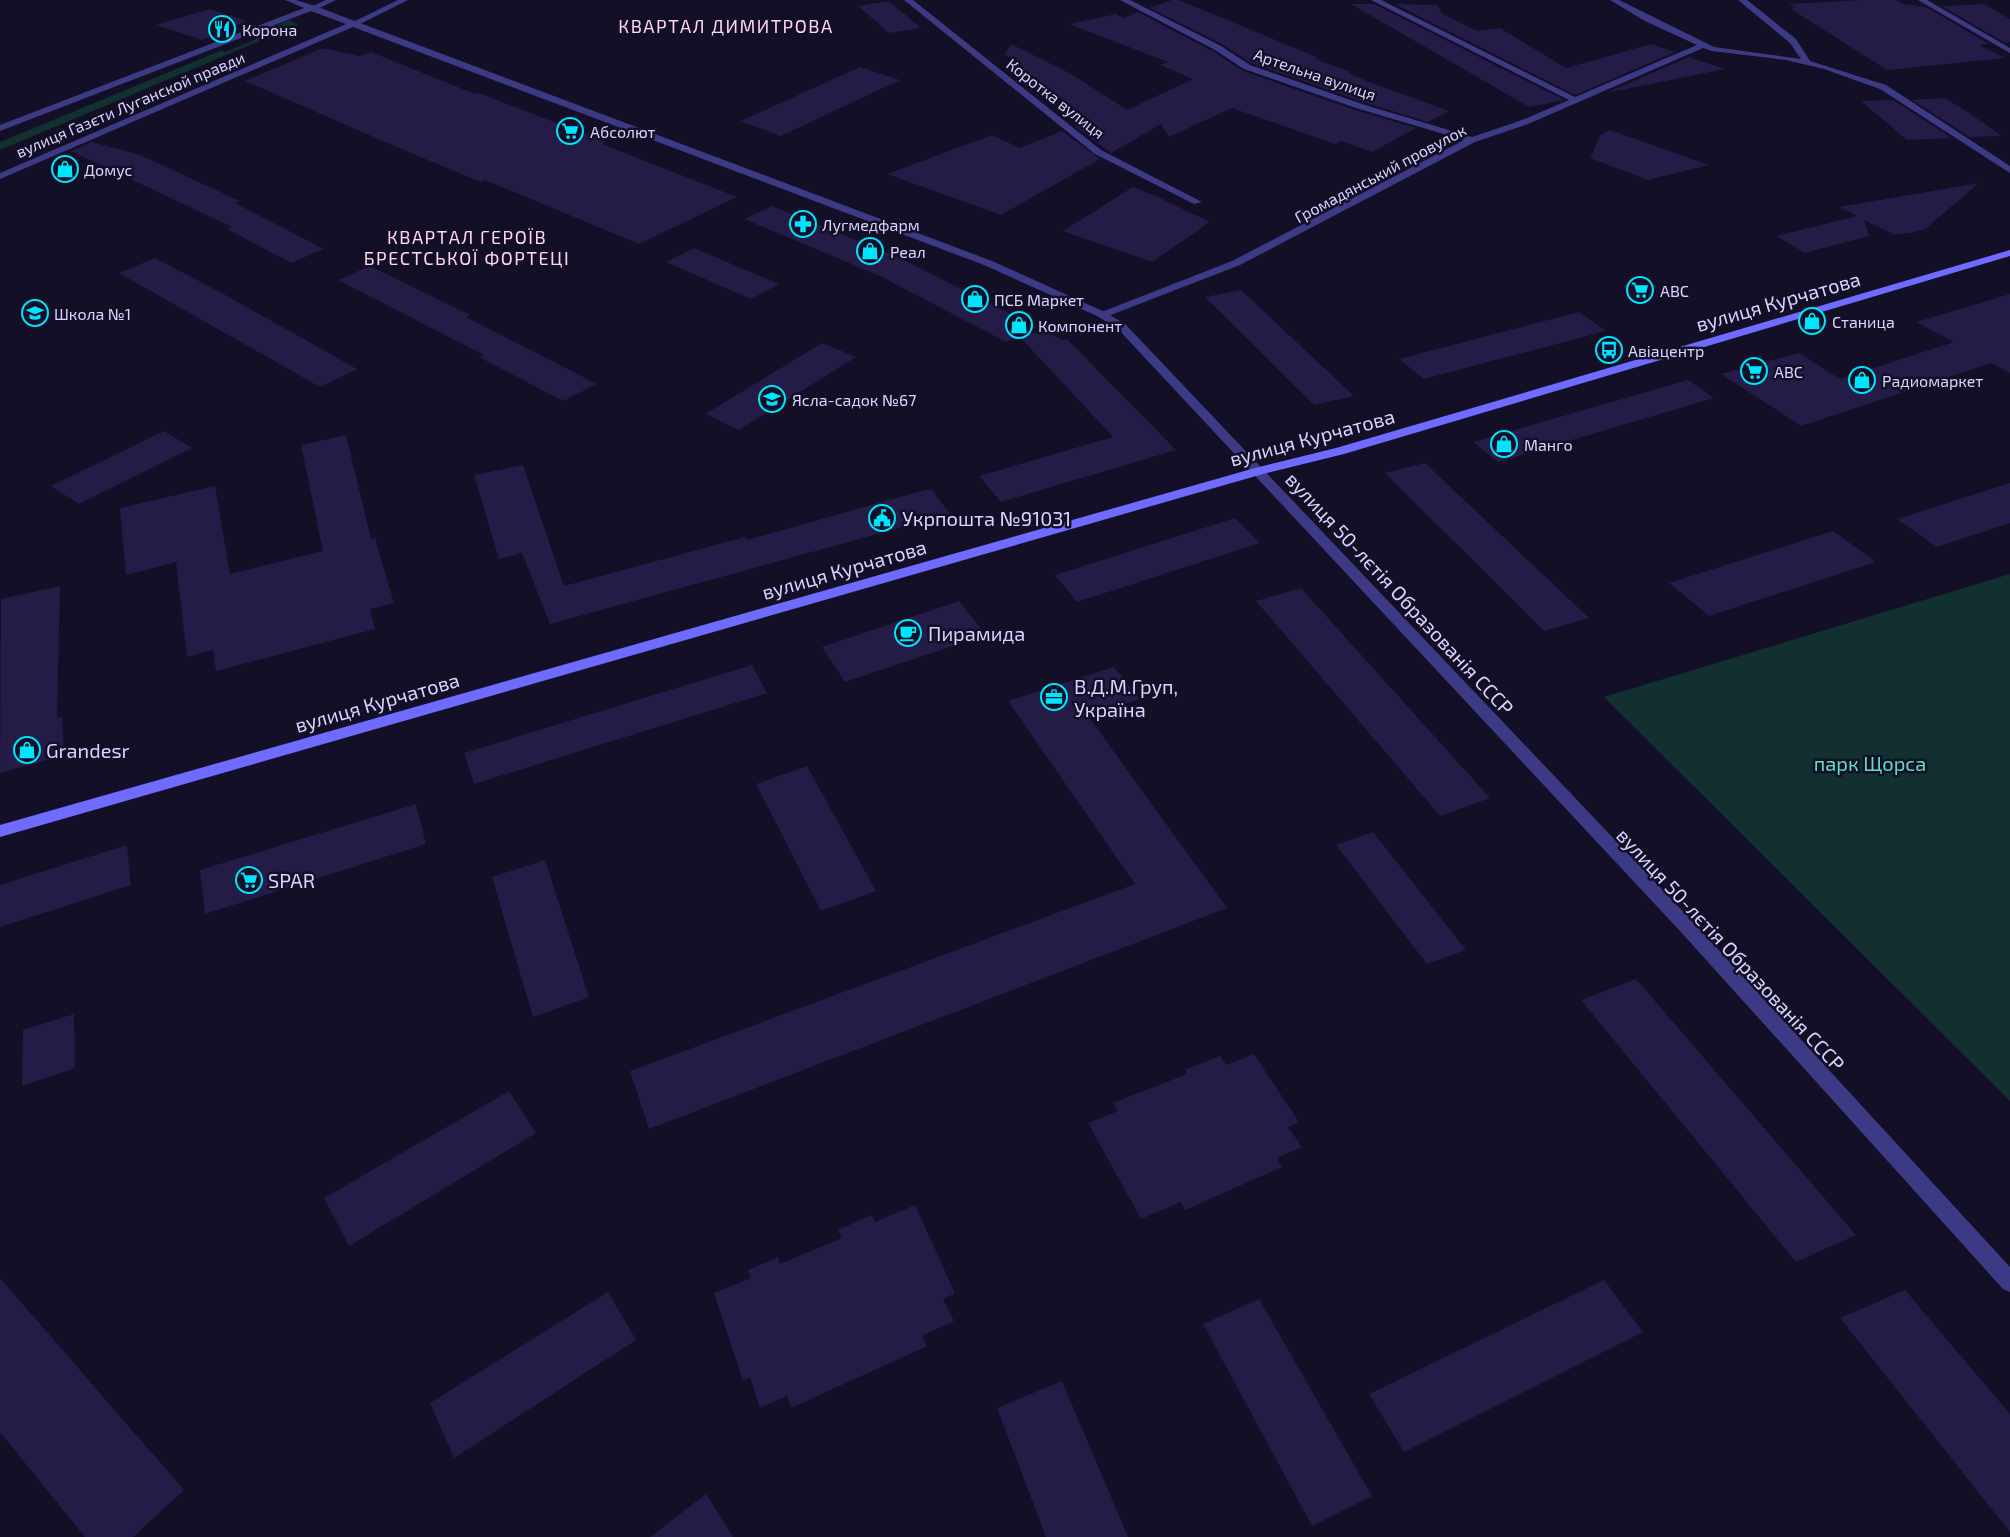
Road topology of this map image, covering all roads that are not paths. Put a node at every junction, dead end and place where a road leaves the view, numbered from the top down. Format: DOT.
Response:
graph roads {
  1 [pos="289,0"];
  2 [pos="332,0"];
  3 [pos="404,0"];
  4 [pos="908,0"];
  5 [pos="1124,0"];
  6 [pos="1375,0"];
  7 [pos="1614,0"];
  8 [pos="1742,0"];
  9 [pos="1922,0"];
  10 [pos="312,8"];
  11 [pos="353,24"];
  12 [pos="1704,45"];
  13 [pos="2010,51"];
  14 [pos="1807,62"];
  15 [pos="1576,99"];
  16 [pos="0,128"];
  17 [pos="1472,140"];
  18 [pos="2010,170"];
  19 [pos="0,176"];
  20 [pos="1197,202"];
  21 [pos="2010,253"];
  22 [pos="1103,315"];
  23 [pos="1259,471"];
  24 [pos="0,831"];
  25 [pos="2010,1282"];
  1 -- 10 [label="street, вулиця 50-лєтія Образованія СССР"];
  2 -- 10 [label="street, вулиця Газєти Луганской правди"];
  3 -- 11 [label="street, вулиця Газєти Луганской правди"];
  4 -- 20 [label="street, Коротка вулиця"];
  5 -- 17 [label="street, Артельна вулиця"];
  6 -- 15 [label="street"];
  7 -- 12 [label="street"];
  8 -- 14 [label="street"];
  9 -- 13 [label="street"];
  10 -- 11 [label="street, вулиця 50-лєтія Образованія СССР"];
  10 -- 16 [label="street, вулиця Газєти Луганской правди"];
  11 -- 19 [label="street, вулиця Газєти Луганской правди"];
  11 -- 22 [label="street, вулиця 50-лєтія Образованія СССР"];
  12 -- 14 [label="street"];
  12 -- 15 [label="street, Громадянський провулок"];
  14 -- 18 [label="street"];
  15 -- 17 [label="street, Громадянський провулок"];
  17 -- 22 [label="street, Громадянський провулок"];
  21 -- 23 [label="main road, вулиця Курчатова"];
  22 -- 23 [label="street, вулиця 50-лєтія Образованія СССР"];
  23 -- 24 [label="main road, вулиця Курчатова"];
  23 -- 25 [label="street, вулиця 50-лєтія Образованія СССР"];
}
